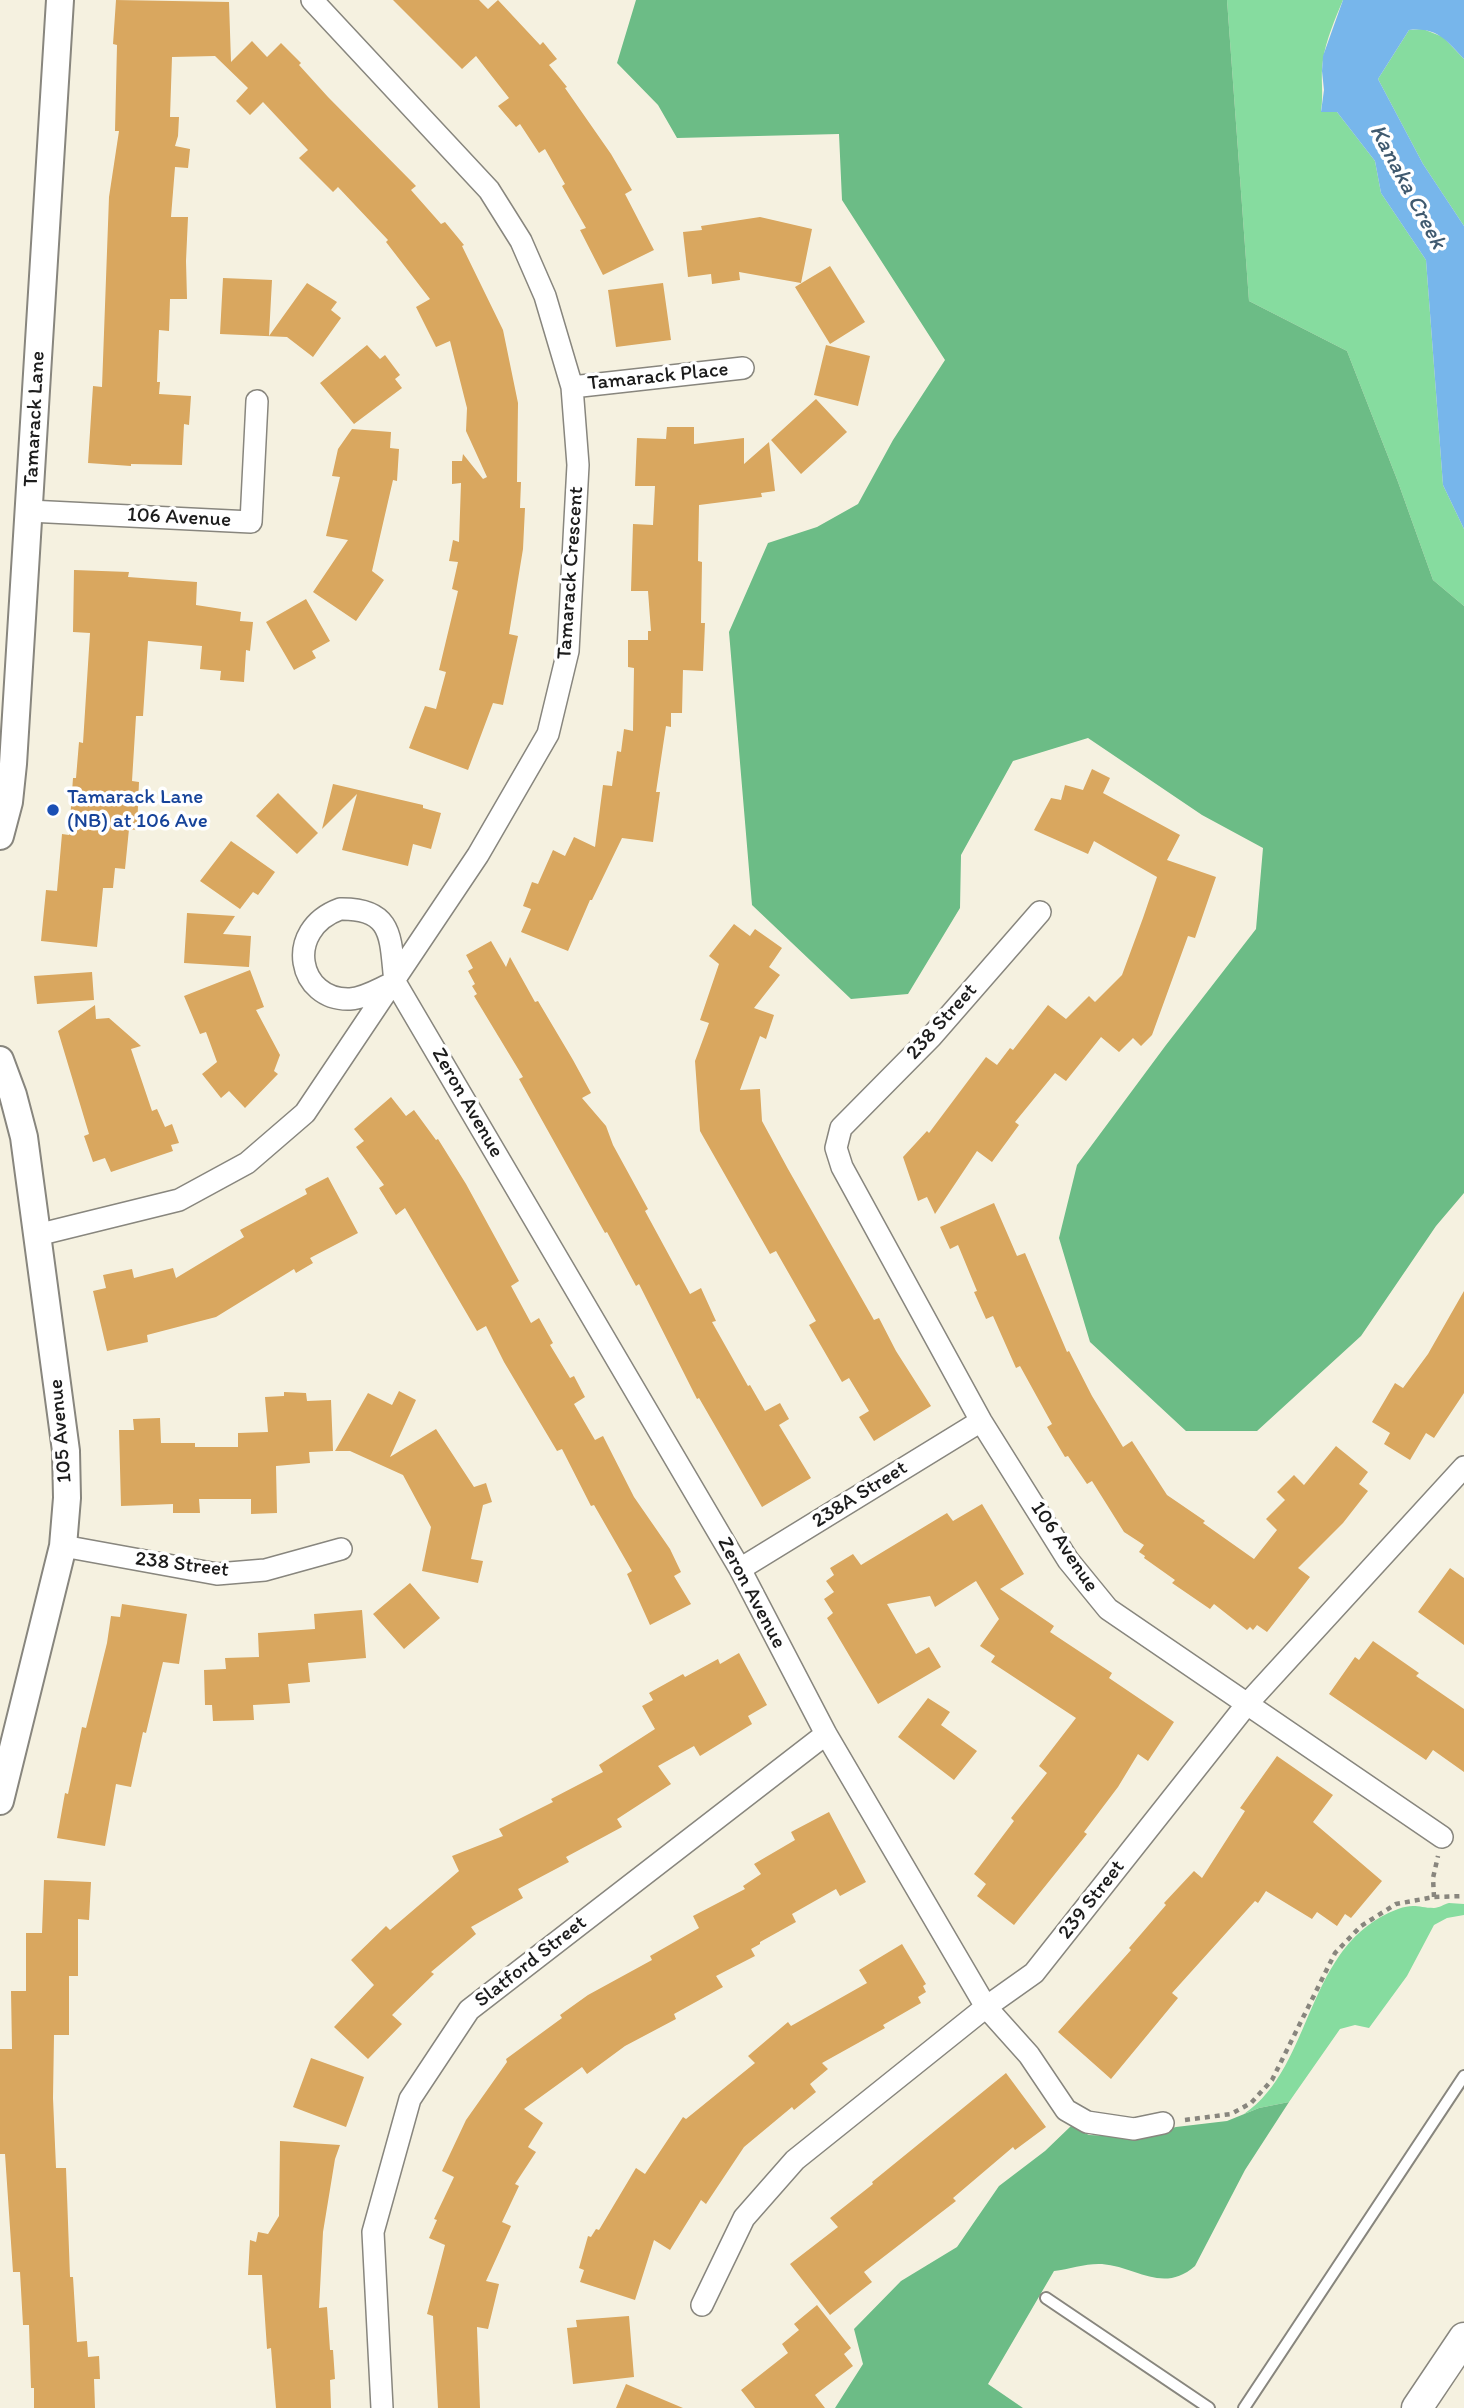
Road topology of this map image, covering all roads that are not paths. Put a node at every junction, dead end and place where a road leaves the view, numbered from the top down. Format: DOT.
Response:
graph roads {
  1 [pos="60,0"];
  2 [pos="312,0"];
  3 [pos="744,368"];
  4 [pos="572,387"];
  5 [pos="257,401"];
  6 [pos="29,511"];
  7 [pos="0,836"];
  8 [pos="1040,912"];
  9 [pos="395,982"];
  10 [pos="0,1060"];
  11 [pos="841,1128"];
  12 [pos="37,1235"];
  13 [pos="981,1420"];
  14 [pos="1464,1467"];
  15 [pos="63,1546"];
  16 [pos="341,1549"];
  17 [pos="740,1569"];
  18 [pos="1247,1704"];
  19 [pos="826,1734"];
  20 [pos="0,1801"];
  21 [pos="1442,1837"];
  22 [pos="986,2007"];
  23 [pos="1464,2076"];
  24 [pos="1163,2123"];
  25 [pos="1046,2298"];
  26 [pos="702,2305"];
  27 [pos="1464,2338"];
  28 [pos="382,2408"];
  29 [pos="1209,2408"];
  30 [pos="1244,2408"];
  31 [pos="1417,2408"];
  1 -- 6 [label="street, Tamarack Lane"];
  2 -- 4 [label="street, Tamarack Crescent"];
  3 -- 4 [label="street, Tamarack Place"];
  4 -- 9 [label="street, Tamarack Crescent"];
  5 -- 6 [label="street, 106 Avenue"];
  6 -- 7 [label="street, Tamarack Lane"];
  8 -- 11 [label="street, 238 Street"];
  9 -- 9 [label="street"];
  9 -- 12 [label="street, Tamarack Crescent"];
  9 -- 17 [label="street, Zeron Avenue"];
  10 -- 12 [label="street, 105 Avenue"];
  11 -- 13 [label="street, 106 Avenue"];
  12 -- 15 [label="street, 105 Avenue"];
  13 -- 17 [label="street, 238A Street"];
  13 -- 18 [label="street, 106 Avenue"];
  14 -- 18 [label="street, 239 Street"];
  15 -- 16 [label="street, 238 Street"];
  15 -- 20 [label="street, 105 Avenue"];
  17 -- 19 [label="street, Zeron Avenue"];
  18 -- 21 [label="street, 106 Avenue"];
  18 -- 22 [label="street, 239 Street"];
  19 -- 22 [label="street, Zeron Avenue"];
  19 -- 28 [label="street, Slatford Street"];
  22 -- 24 [label="street, Zeron Avenue"];
  22 -- 26 [label="street, 239 Street"];
  23 -- 30 [label="lane"];
  25 -- 29 [label="lane"];
  27 -- 31 [label="main road"];
}
